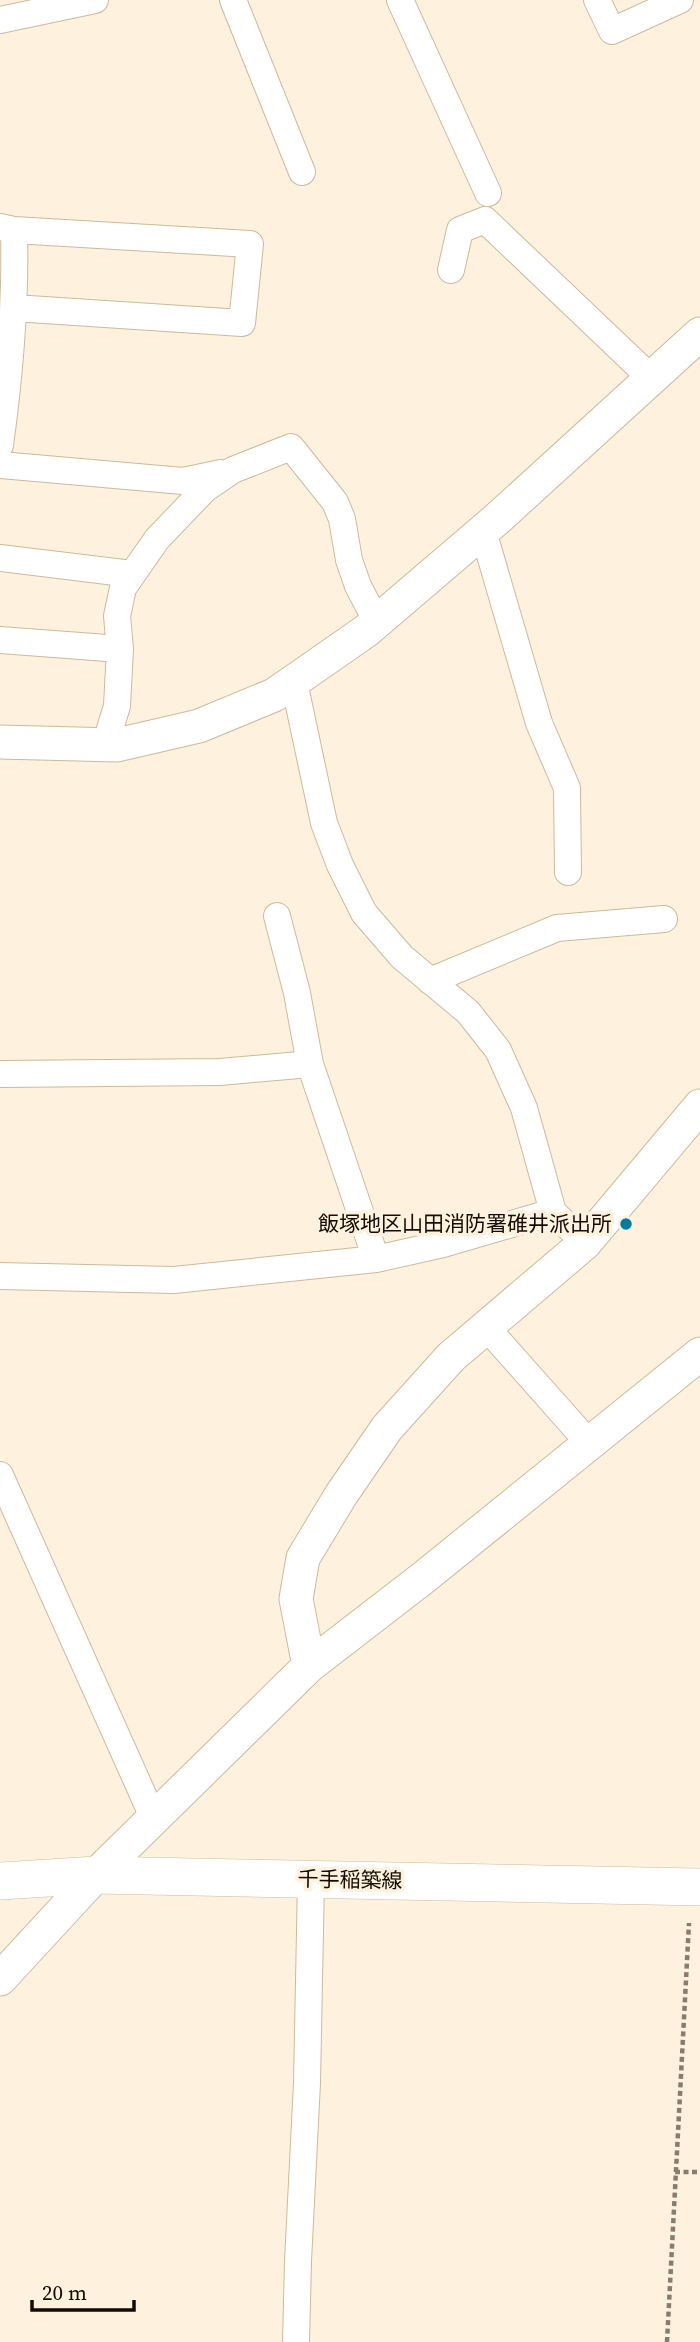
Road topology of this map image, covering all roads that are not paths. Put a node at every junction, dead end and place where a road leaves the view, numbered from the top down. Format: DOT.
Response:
graph roads {
  1 [pos="95,0"];
  2 [pos="233,0"];
  3 [pos="400,0"];
  4 [pos="597,0"];
  5 [pos="680,0"];
  6 [pos="0,20"];
  7 [pos="302,172"];
  8 [pos="488,193"];
  9 [pos="7,228"];
  10 [pos="451,270"];
  11 [pos="14,308"];
  12 [pos="700,334"];
  13 [pos="652,379"];
  14 [pos="0,445"];
  15 [pos="0,465"];
  16 [pos="233,470"];
  17 [pos="483,531"];
  18 [pos="0,558"];
  19 [pos="132,574"];
  20 [pos="377,621"];
  21 [pos="0,640"];
  22 [pos="120,649"];
  23 [pos="293,682"];
  24 [pos="0,742"];
  25 [pos="106,745"];
  26 [pos="568,872"];
  27 [pos="277,916"];
  28 [pos="664,919"];
  29 [pos="430,981"];
  30 [pos="310,1064"];
  31 [pos="0,1074"];
  32 [pos="697,1116"];
  33 [pos="553,1212"];
  34 [pos="585,1243"];
  35 [pos="376,1259"];
  36 [pos="0,1276"];
  37 [pos="486,1327"];
  38 [pos="700,1354"];
  39 [pos="589,1443"];
  40 [pos="0,1475"];
  41 [pos="309,1666"];
  42 [pos="153,1817"];
  43 [pos="96,1875"];
  44 [pos="311,1880"];
  45 [pos="0,1881"];
  46 [pos="696,1887"];
  47 [pos="0,1979"];
  48 [pos="296,2342"];
  1 -- 6 [label="street"];
  2 -- 7 [label="street"];
  3 -- 8 [label="street"];
  4 -- 5 [label="street"];
  9 -- 11 [label="street"];
  9 -- 11 [label="street"];
  10 -- 13 [label="street"];
  11 -- 14 [label="street"];
  12 -- 13 [label="street"];
  13 -- 17 [label="street"];
  15 -- 16 [label="street"];
  16 -- 19 [label="street"];
  16 -- 20 [label="street"];
  17 -- 20 [label="street"];
  17 -- 26 [label="street"];
  18 -- 19 [label="street"];
  19 -- 22 [label="street"];
  20 -- 23 [label="street"];
  21 -- 22 [label="street"];
  22 -- 25 [label="street"];
  23 -- 25 [label="street"];
  23 -- 29 [label="street"];
  24 -- 25 [label="street"];
  27 -- 30 [label="street"];
  28 -- 29 [label="street"];
  29 -- 33 [label="street"];
  30 -- 31 [label="street"];
  30 -- 35 [label="street"];
  32 -- 34 [label="street"];
  33 -- 34 [label="street"];
  33 -- 35 [label="street"];
  34 -- 37 [label="street"];
  35 -- 36 [label="street"];
  37 -- 39 [label="street"];
  37 -- 41 [label="street"];
  38 -- 39 [label="street"];
  39 -- 41 [label="street"];
  40 -- 42 [label="street"];
  41 -- 42 [label="street"];
  42 -- 43 [label="street"];
  43 -- 44 [label="main road, 千手稲築線"];
  43 -- 45 [label="main road, 千手稲築線"];
  43 -- 47 [label="street"];
  44 -- 46 [label="main road, 千手稲築線"];
  44 -- 48 [label="street"];
}
